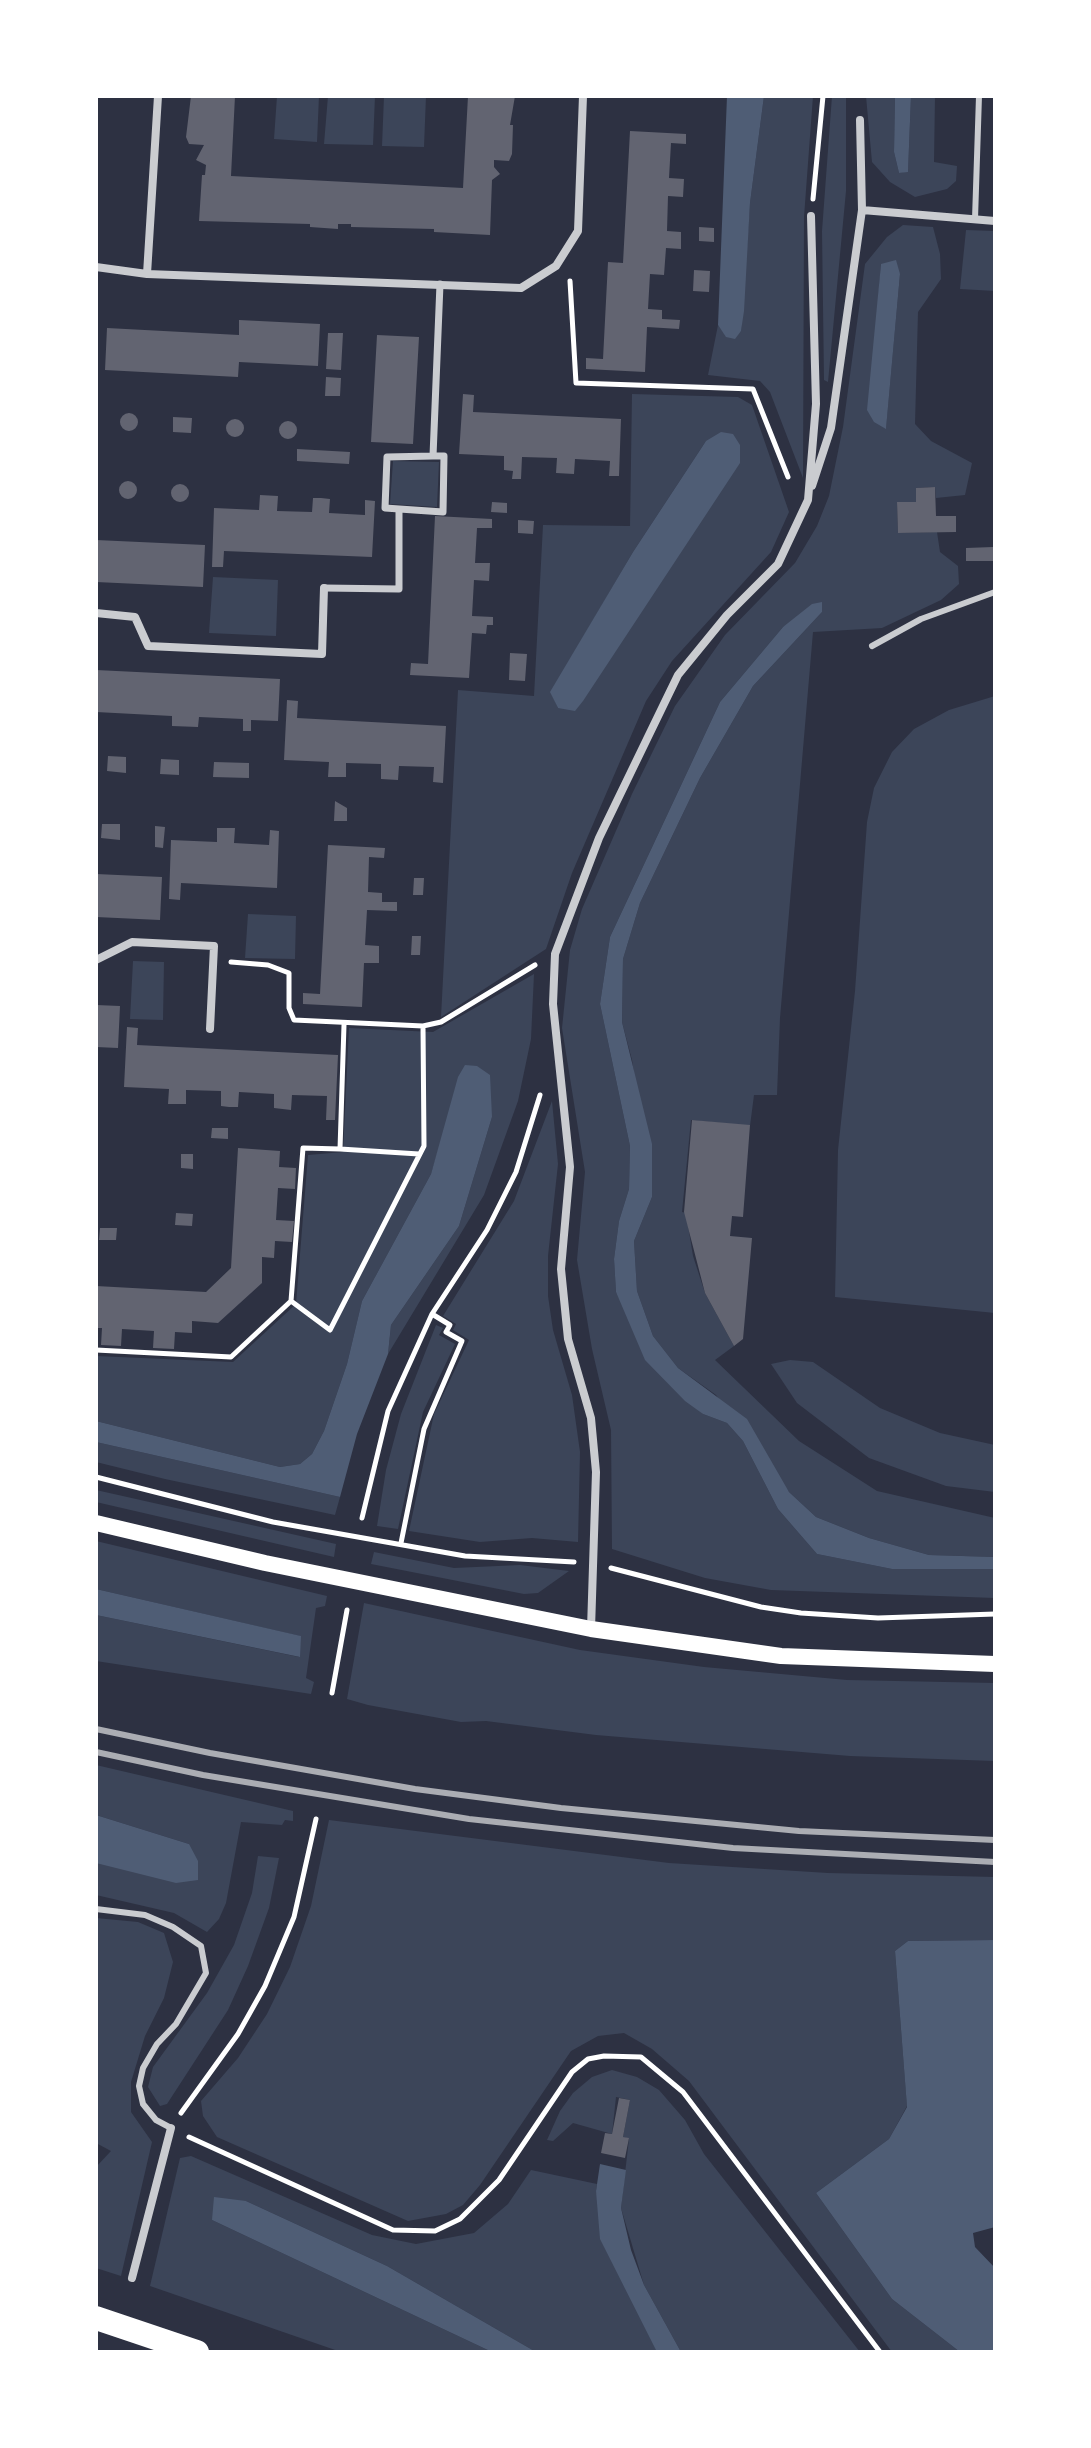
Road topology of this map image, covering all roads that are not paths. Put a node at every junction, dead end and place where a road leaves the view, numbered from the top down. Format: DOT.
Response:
graph roads {
  1 [pos="158,96"];
  2 [pos="583,96"];
  3 [pos="979,96"];
  4 [pos="860,120"];
  5 [pos="862,210"];
  6 [pos="811,216"];
  7 [pos="975,219"];
  8 [pos="995,221"];
  9 [pos="96,267"];
  10 [pos="147,274"];
  11 [pos="440,284"];
  12 [pos="433,456"];
  13 [pos="808,500"];
  14 [pos="399,511"];
  15 [pos="324,588"];
  16 [pos="995,592"];
  17 [pos="96,613"];
  18 [pos="872,646"];
  19 [pos="96,960"];
  20 [pos="210,1029"];
  21 [pos="96,1523"];
  22 [pos="591,1629"];
  23 [pos="995,1664"];
  24 [pos="96,1909"];
  25 [pos="171,2128"];
  26 [pos="132,2278"];
  27 [pos="96,2318"];
  28 [pos="197,2352"];
  1 -- 10 [label="street"];
  2 -- 11 [label="street"];
  3 -- 7 [label="lane"];
  4 -- 5 [label="street"];
  5 -- 7 [label="street"];
  5 -- 13 [label="street"];
  6 -- 13 [label="street"];
  7 -- 8 [label="street"];
  9 -- 10 [label="street"];
  10 -- 11 [label="street"];
  11 -- 12 [label="street"];
  12 -- 14 [label="street"];
  12 -- 14 [label="street"];
  13 -- 22 [label="street"];
  14 -- 15 [label="street"];
  15 -- 17 [label="street"];
  16 -- 18 [label="lane"];
  19 -- 20 [label="street"];
  21 -- 22 [label="main road"];
  22 -- 23 [label="main road"];
  24 -- 25 [label="lane"];
  25 -- 26 [label="street"];
  27 -- 28 [label="highway"];
}
